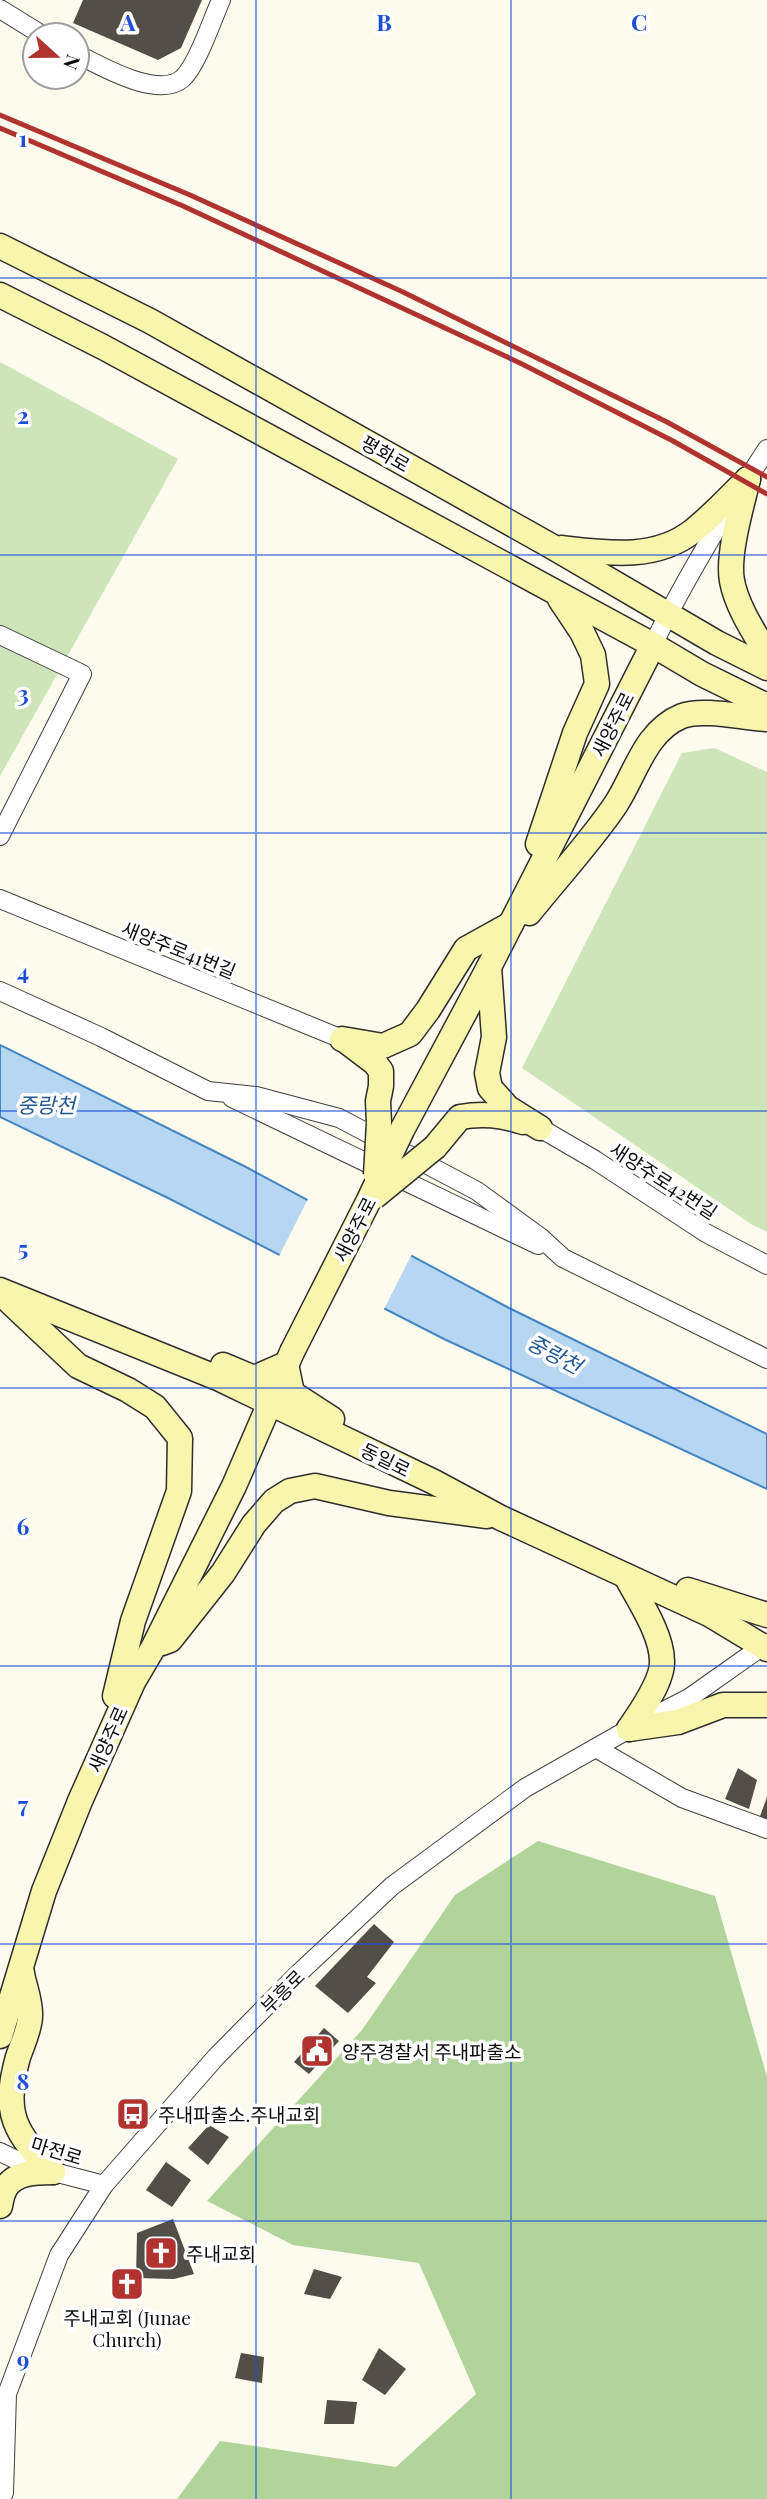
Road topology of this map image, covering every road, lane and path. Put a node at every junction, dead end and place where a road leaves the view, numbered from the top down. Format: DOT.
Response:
graph roads {
  1 [pos="221,0"];
  2 [pos="0,9"];
  3 [pos="21,22"];
  4 [pos="91,61"];
  5 [pos="0,246"];
  6 [pos="0,295"];
  7 [pos="767,449"];
  8 [pos="748,479"];
  9 [pos="551,547"];
  10 [pos="555,593"];
  11 [pos="668,614"];
  12 [pos="0,635"];
  13 [pos="653,645"];
  14 [pos="767,654"];
  15 [pos="767,668"];
  16 [pos="767,706"];
  17 [pos="767,719"];
  18 [pos="0,836"];
  19 [pos="0,899"];
  20 [pos="513,921"];
  21 [pos="493,960"];
  22 [pos="0,991"];
  23 [pos="342,1039"];
  24 [pos="219,1092"];
  25 [pos="390,1127"];
  26 [pos="540,1128"];
  27 [pos="372,1195"];
  28 [pos="563,1258"];
  29 [pos="767,1265"];
  30 [pos="0,1291"];
  31 [pos="84,1324"];
  32 [pos="289,1358"];
  33 [pos="767,1359"];
  34 [pos="270,1405"];
  35 [pos="434,1482"];
  36 [pos="501,1518"];
  37 [pos="615,1571"];
  38 [pos="767,1615"];
  39 [pos="765,1646"];
  40 [pos="152,1648"];
  41 [pos="767,1705"];
  42 [pos="629,1729"];
  43 [pos="596,1748"];
  44 [pos="102,1751"];
  45 [pos="767,1829"];
  46 [pos="21,1970"];
  47 [pos="0,2036"];
  48 [pos="0,2152"];
  49 [pos="53,2172"];
  50 [pos="104,2185"];
  51 [pos="0,2206"];
  52 [pos="0,2496"];
  1 -- 4 [label="street"];
  2 -- 3 [label="street"];
  5 -- 9 [label="main road, 평화로"];
  6 -- 10 [label="main road"];
  7 -- 8 [label="street, 새양주로"];
  8 -- 9 [label="main road"];
  8 -- 11 [label="street, 새양주로"];
  8 -- 14 [label="main road"];
  9 -- 11 [label="main road, 평화로"];
  10 -- 13 [label="main road"];
  10 -- 20 [label="main road"];
  11 -- 13 [label="street, 새양주로"];
  11 -- 15 [label="main road, 평화로"];
  12 -- 18 [label="street"];
  13 -- 16 [label="main road"];
  13 -- 20 [label="main road, 새양주로"];
  17 -- 21 [label="main road"];
  19 -- 23 [label="street, 새양주로41번길"];
  20 -- 21 [label="main road, 새양주로"];
  20 -- 23 [label="main road"];
  21 -- 25 [label="main road, 새양주로"];
  21 -- 26 [label="main road"];
  22 -- 24 [label="street"];
  23 -- 25 [label="main road"];
  24 -- 28 [label="street"];
  24 -- 28 [label="street"];
  25 -- 27 [label="main road, 새양주로, bridge"];
  26 -- 27 [label="main road, bridge"];
  26 -- 29 [label="street, 새양주로42번길"];
  27 -- 32 [label="main road, 새양주로, bridge"];
  28 -- 33 [label="street"];
  30 -- 31 [label="main road, 동일로"];
  30 -- 44 [label="main road"];
  31 -- 32 [label="main road"];
  31 -- 34 [label="main road, 동일로"];
  32 -- 34 [label="main road, 새양주로"];
  32 -- 35 [label="main road"];
  34 -- 35 [label="main road, 동일로"];
  34 -- 40 [label="main road, 새양주로"];
  35 -- 36 [label="main road, 동일로"];
  36 -- 37 [label="main road, 동일로"];
  36 -- 40 [label="main road"];
  37 -- 38 [label="main road"];
  37 -- 39 [label="main road, 동일로"];
  37 -- 42 [label="main road"];
  39 -- 42 [label="street, 부흥로"];
  40 -- 44 [label="main road, 새양주로"];
  41 -- 42 [label="main road"];
  42 -- 43 [label="street, 부흥로"];
  43 -- 45 [label="street"];
  43 -- 50 [label="street, 부흥로"];
  44 -- 46 [label="main road, 새양주로"];
  46 -- 47 [label="main road, 새양주로"];
  46 -- 49 [label="main road"];
  48 -- 49 [label="street, 마전로"];
  49 -- 50 [label="street, 마전로"];
  49 -- 51 [label="main road"];
  50 -- 52 [label="street, 부흥로"];
}
